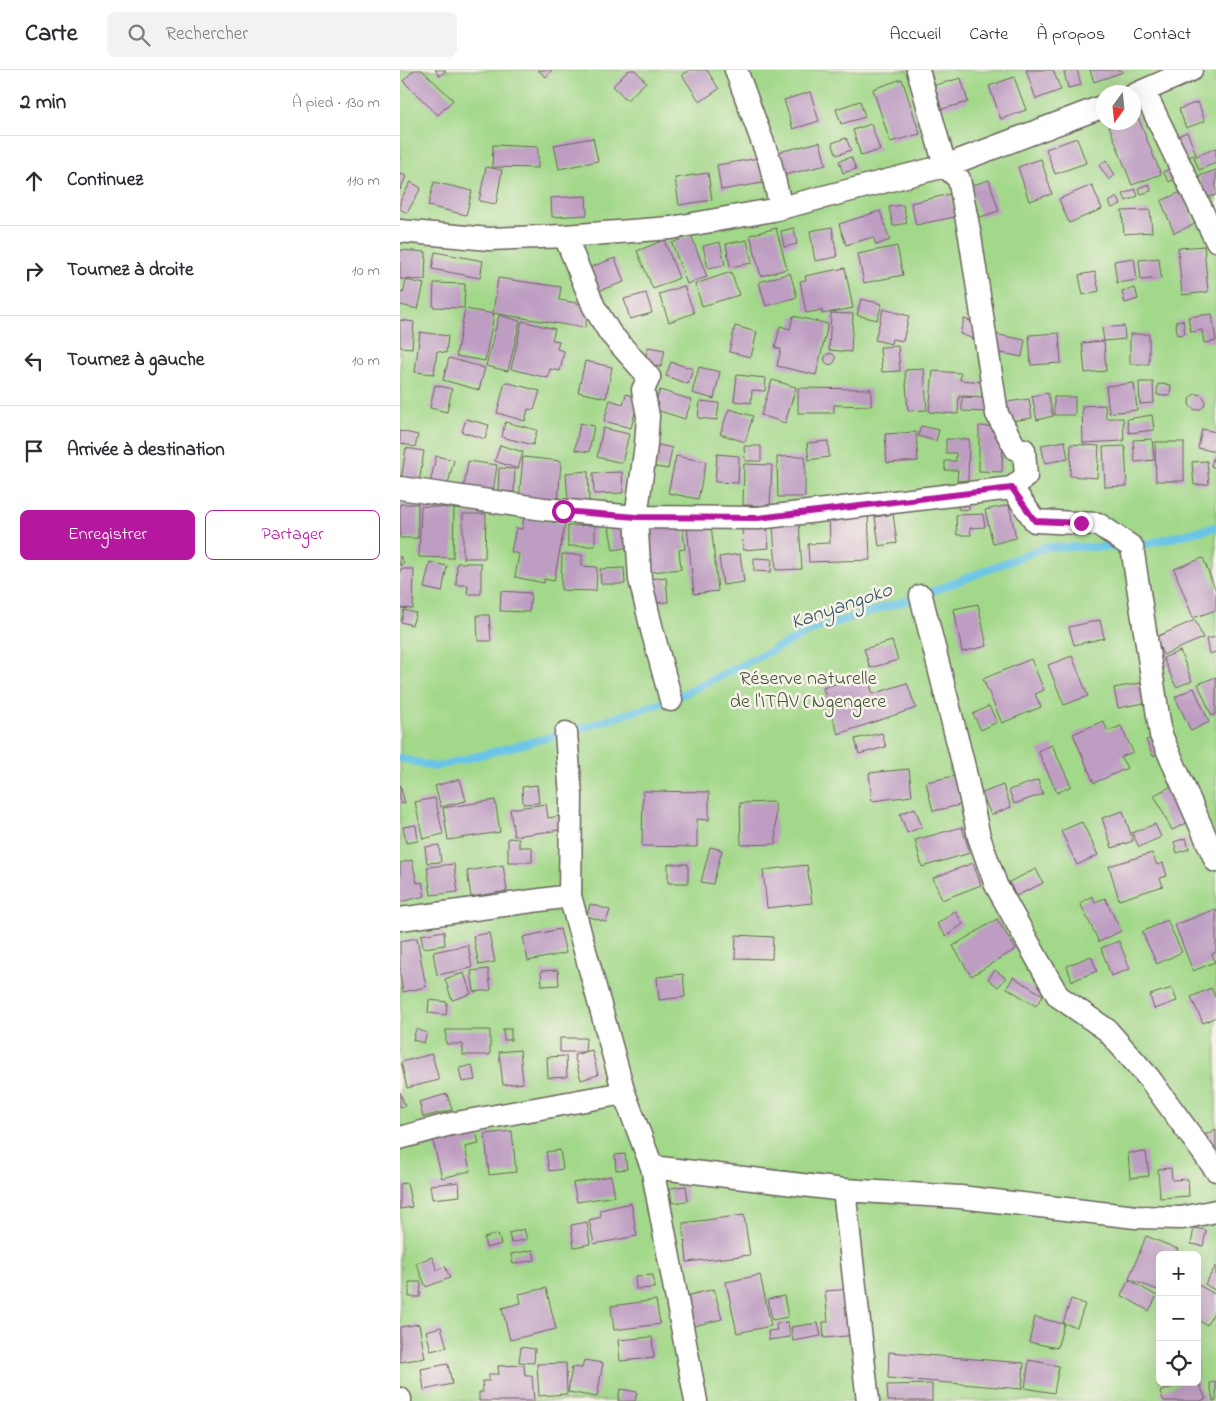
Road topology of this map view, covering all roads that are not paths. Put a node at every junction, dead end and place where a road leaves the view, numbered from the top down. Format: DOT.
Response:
graph roads {
  1 [pos="736,70"];
  2 [pos="918,70"];
  3 [pos="1191,70"];
  4 [pos="1141,92"];
  5 [pos="1141,97"];
  6 [pos="1096,109"];
  7 [pos="945,166"];
  8 [pos="781,208"];
  9 [pos="400,231"];
  10 [pos="565,236"];
  11 [pos="1215,237"];
  12 [pos="400,488"];
  13 [pos="1012,488"];
  14 [pos="636,517"];
  15 [pos="922,596"];
  16 [pos="671,700"];
  17 [pos="566,733"];
  18 [pos="1216,861"];
  19 [pos="570,896"];
  20 [pos="400,918"];
  21 [pos="624,1094"];
  22 [pos="400,1138"];
  23 [pos="652,1167"];
  24 [pos="1216,1170"];
  25 [pos="844,1190"];
  26 [pos="1216,1212"];
  27 [pos="696,1401"];
  28 [pos="868,1401"];
  1 -- 8 [label="street"];
  2 -- 7 [label="street"];
  3 -- 4 [label="street"];
  5 -- 11 [label="street"];
  6 -- 7 [label="street"];
  7 -- 8 [label="street"];
  7 -- 13 [label="street"];
  8 -- 10 [label="street"];
  9 -- 10 [label="street"];
  10 -- 14 [label="street"];
  12 -- 14 [label="street"];
  13 -- 14 [label="street"];
  13 -- 18 [label="street"];
  14 -- 16 [label="street"];
  15 -- 24 [label="street"];
  17 -- 19 [label="street"];
  19 -- 20 [label="street"];
  19 -- 21 [label="street"];
  21 -- 22 [label="street"];
  21 -- 23 [label="street"];
  23 -- 25 [label="street"];
  23 -- 27 [label="street"];
  25 -- 26 [label="street"];
  25 -- 28 [label="street"];
}
